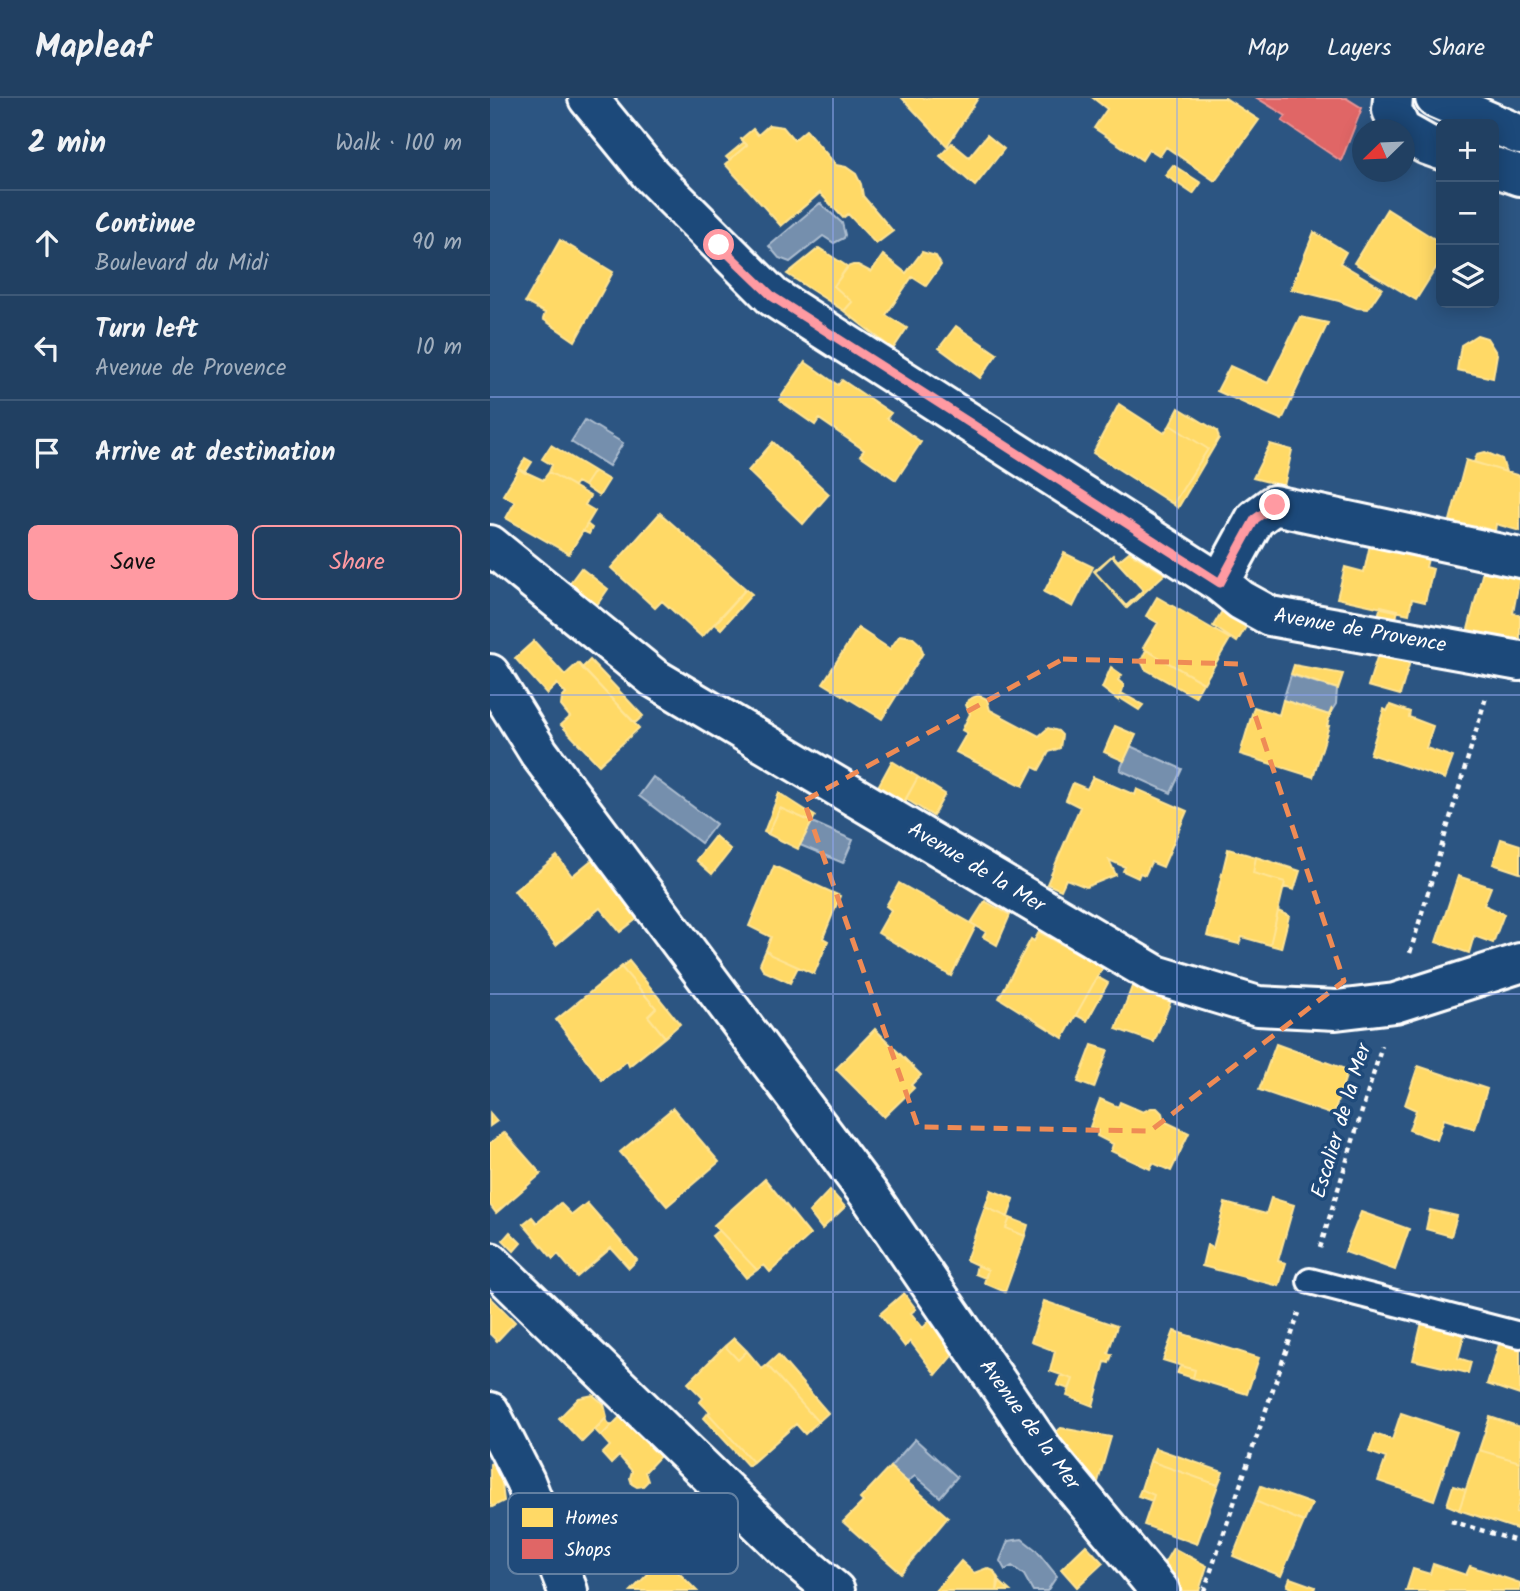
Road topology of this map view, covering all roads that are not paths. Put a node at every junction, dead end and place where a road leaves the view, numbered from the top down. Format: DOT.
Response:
graph roads {
  1 [pos="588,98"];
  2 [pos="1393,98"];
  3 [pos="1435,98"];
  4 [pos="1397,119"];
  5 [pos="1515,130"];
  6 [pos="1415,138"];
  7 [pos="1436,148"];
  8 [pos="1499,169"];
  9 [pos="1520,176"];
  10 [pos="490,545"];
  11 [pos="1520,558"];
  12 [pos="1220,583"];
  13 [pos="1509,658"];
  14 [pos="490,674"];
  15 [pos="1520,963"];
  16 [pos="490,1262"];
  17 [pos="1310,1281"];
  18 [pos="1520,1335"];
  19 [pos="490,1412"];
  20 [pos="531,1493"];
  21 [pos="728,1493"];
  22 [pos="738,1503"];
  23 [pos="562,1574"];
  24 [pos="568,1591"];
  25 [pos="835,1591"];
  26 [pos="1160,1591"];
  1 -- 12 [label="street, Avenue de Provence"];
  2 -- 4 [label="street"];
  3 -- 5 [label="street"];
  6 -- 7 [label="street"];
  8 -- 9 [label="street"];
  10 -- 15 [label="street, Avenue de la Mer"];
  11 -- 12 [label="street"];
  12 -- 13 [label="street, Avenue de Provence"];
  14 -- 26 [label="street, Avenue de la Mer"];
  16 -- 21 [label="street"];
  17 -- 18 [label="lane"];
  19 -- 20 [label="street"];
  22 -- 25 [label="street"];
  23 -- 24 [label="street"];
}
